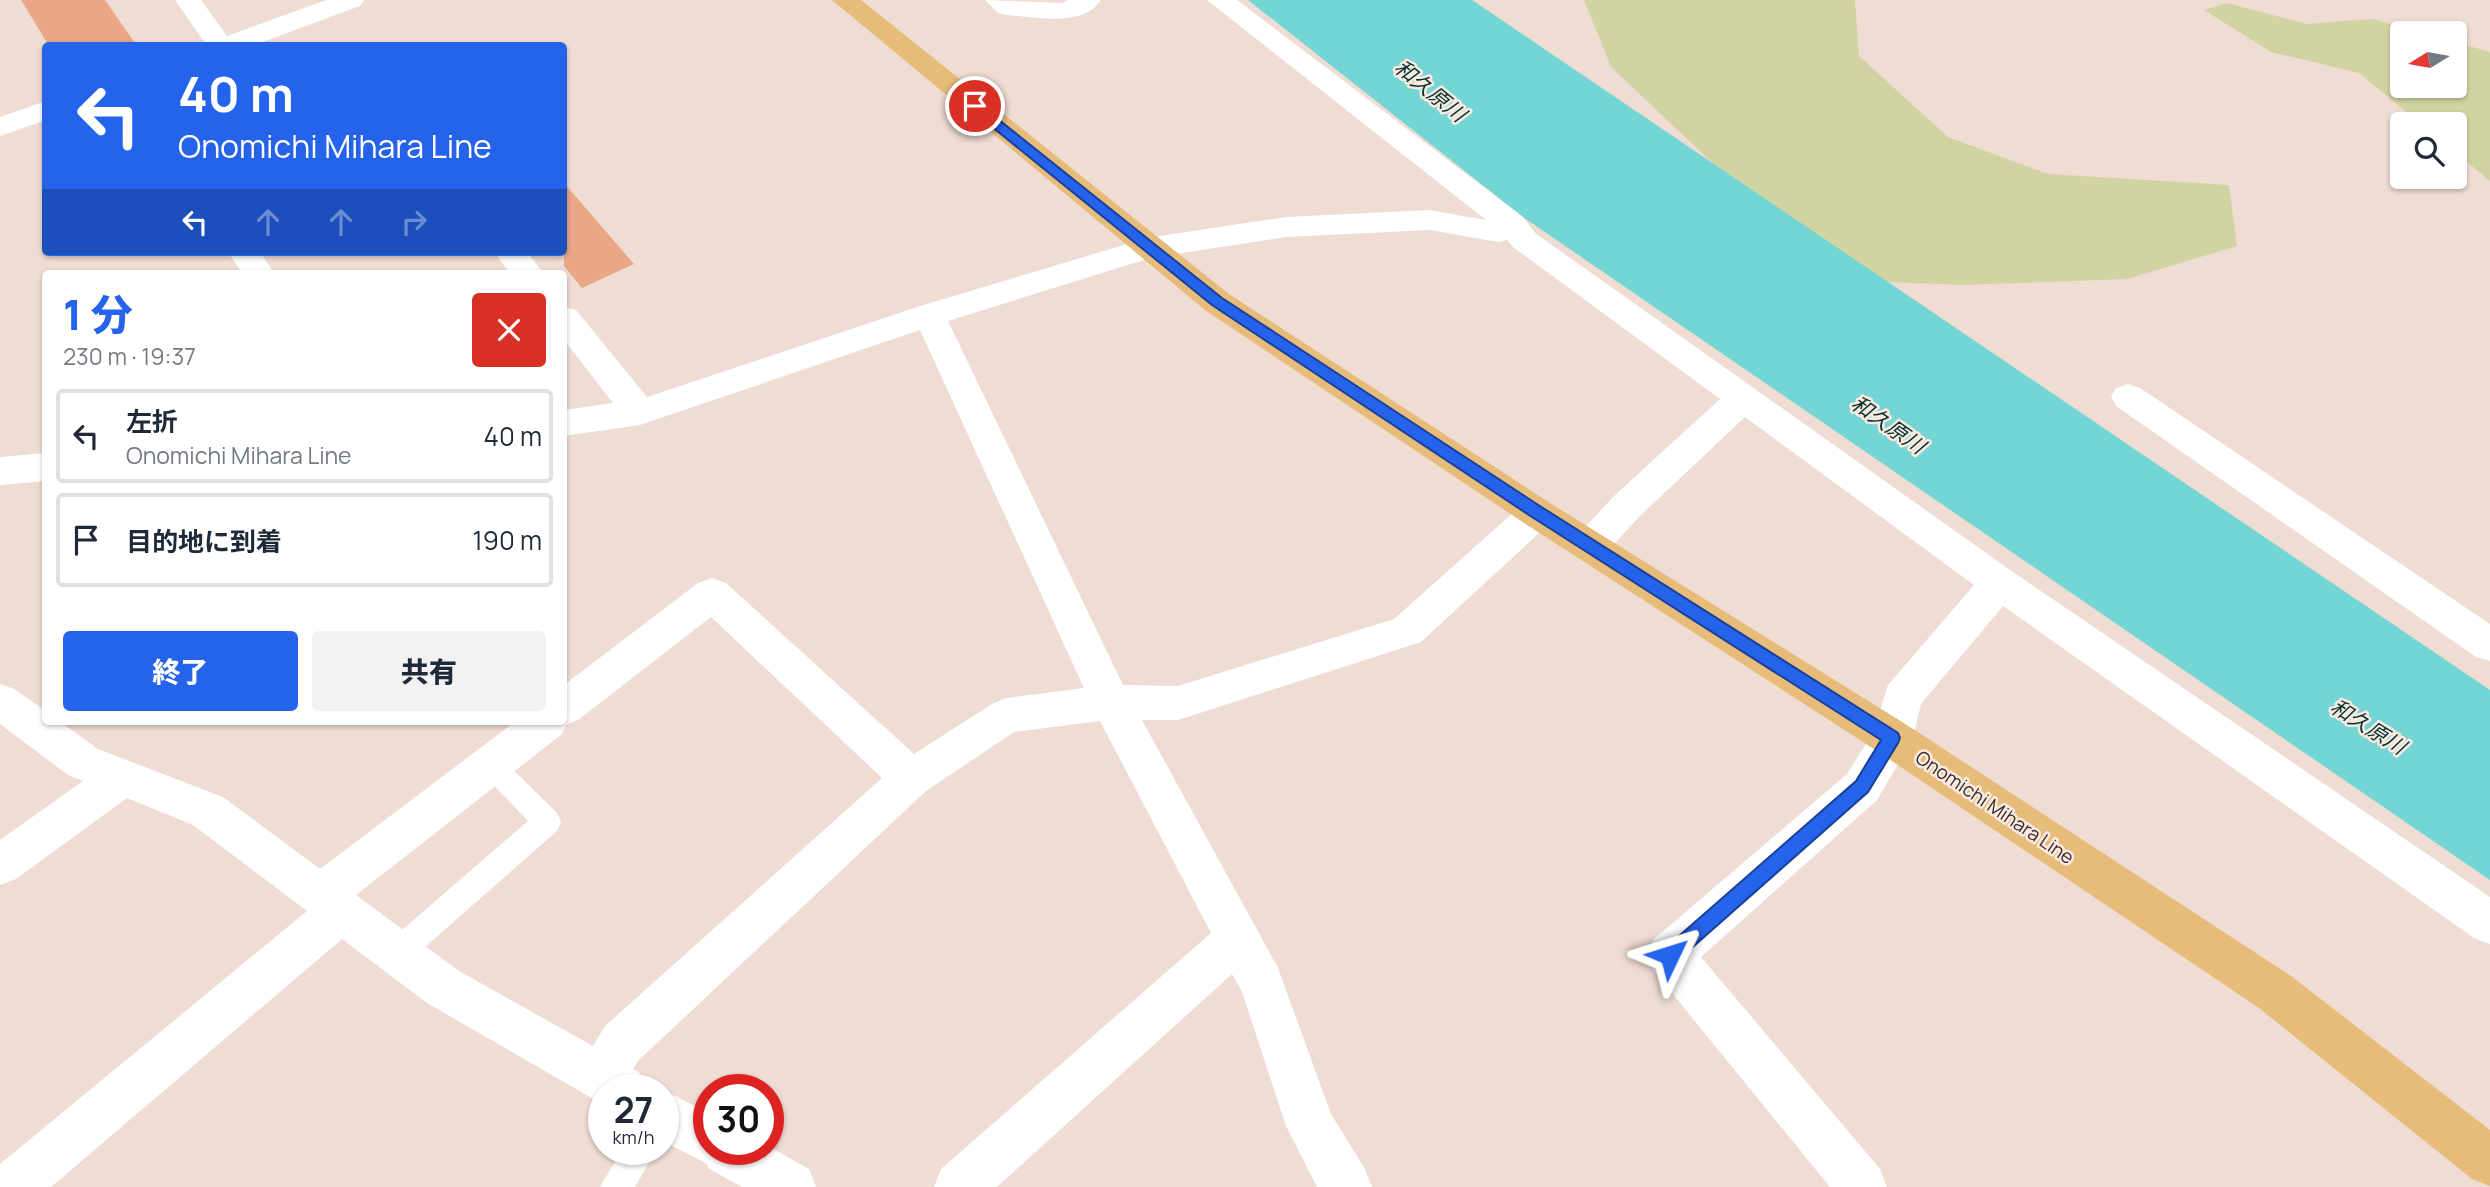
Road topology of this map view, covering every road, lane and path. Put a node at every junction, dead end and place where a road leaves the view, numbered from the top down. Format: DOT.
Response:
graph roads {
  1 [pos="188,0"];
  2 [pos="351,0"];
  3 [pos="845,0"];
  4 [pos="999,0"];
  5 [pos="1088,0"];
  6 [pos="1220,0"];
  7 [pos="220,42"];
  8 [pos="234,42"];
  9 [pos="42,111"];
  10 [pos="0,127"];
  11 [pos="1512,224"];
  12 [pos="1147,248"];
  13 [pos="513,256"];
  14 [pos="525,270"];
  15 [pos="929,315"];
  16 [pos="567,322"];
  17 [pos="2128,397"];
  18 [pos="1744,398"];
  19 [pos="640,412"];
  20 [pos="567,423"];
  21 [pos="42,467"];
  22 [pos="0,471"];
  23 [pos="1537,513"];
  24 [pos="1590,546"];
  25 [pos="1999,583"];
  26 [pos="2490,645"];
  27 [pos="0,701"];
  28 [pos="1111,702"];
  29 [pos="567,706"];
  30 [pos="542,725"];
  31 [pos="1892,738"];
  32 [pos="491,764"];
  33 [pos="123,777"];
  34 [pos="911,778"];
  35 [pos="0,865"];
  36 [pos="331,903"];
  37 [pos="2490,923"];
  38 [pos="1238,939"];
  39 [pos="398,952"];
  40 [pos="595,1074"];
  41 [pos="614,1074"];
  42 [pos="2490,1161"];
  43 [pos="630,1165"];
  44 [pos="752,1165"];
  45 [pos="12,1187"];
  46 [pos="616,1187"];
  47 [pos="791,1187"];
  48 [pos="959,1187"];
  49 [pos="1347,1187"];
  50 [pos="1862,1187"];
  1 -- 7 [label="street"];
  2 -- 8 [label="street"];
  3 -- 12 [label="main road, Onomichi Mihara Line"];
  4 -- 5 [label="street"];
  6 -- 11 [label="street"];
  9 -- 10 [label="street"];
  11 -- 12 [label="street"];
  11 -- 18 [label="street"];
  12 -- 15 [label="street"];
  12 -- 23 [label="main road, Onomichi Mihara Line"];
  13 -- 14 [label="street"];
  15 -- 19 [label="street"];
  15 -- 28 [label="street"];
  16 -- 19 [label="street"];
  17 -- 26 [label="street"];
  18 -- 24 [label="street"];
  18 -- 25 [label="street"];
  19 -- 20 [label="street"];
  21 -- 22 [label="street"];
  23 -- 24 [label="main road, Onomichi Mihara Line"];
  23 -- 28 [label="street"];
  24 -- 31 [label="main road, Onomichi Mihara Line"];
  25 -- 31 [label="street"];
  25 -- 37 [label="street"];
  27 -- 33 [label="street"];
  28 -- 34 [label="street"];
  28 -- 38 [label="street"];
  29 -- 34 [label="street"];
  30 -- 32 [label="street"];
  31 -- 42 [label="main road, Onomichi Mihara Line"];
  31 -- 50 [label="street"];
  32 -- 36 [label="street"];
  32 -- 39 [label="lane"];
  33 -- 35 [label="street"];
  33 -- 36 [label="street"];
  34 -- 41 [label="street"];
  36 -- 39 [label="street"];
  36 -- 45 [label="street"];
  38 -- 48 [label="street"];
  38 -- 49 [label="street"];
  39 -- 40 [label="street"];
  43 -- 46 [label="lane"];
  44 -- 47 [label="street"];
}
